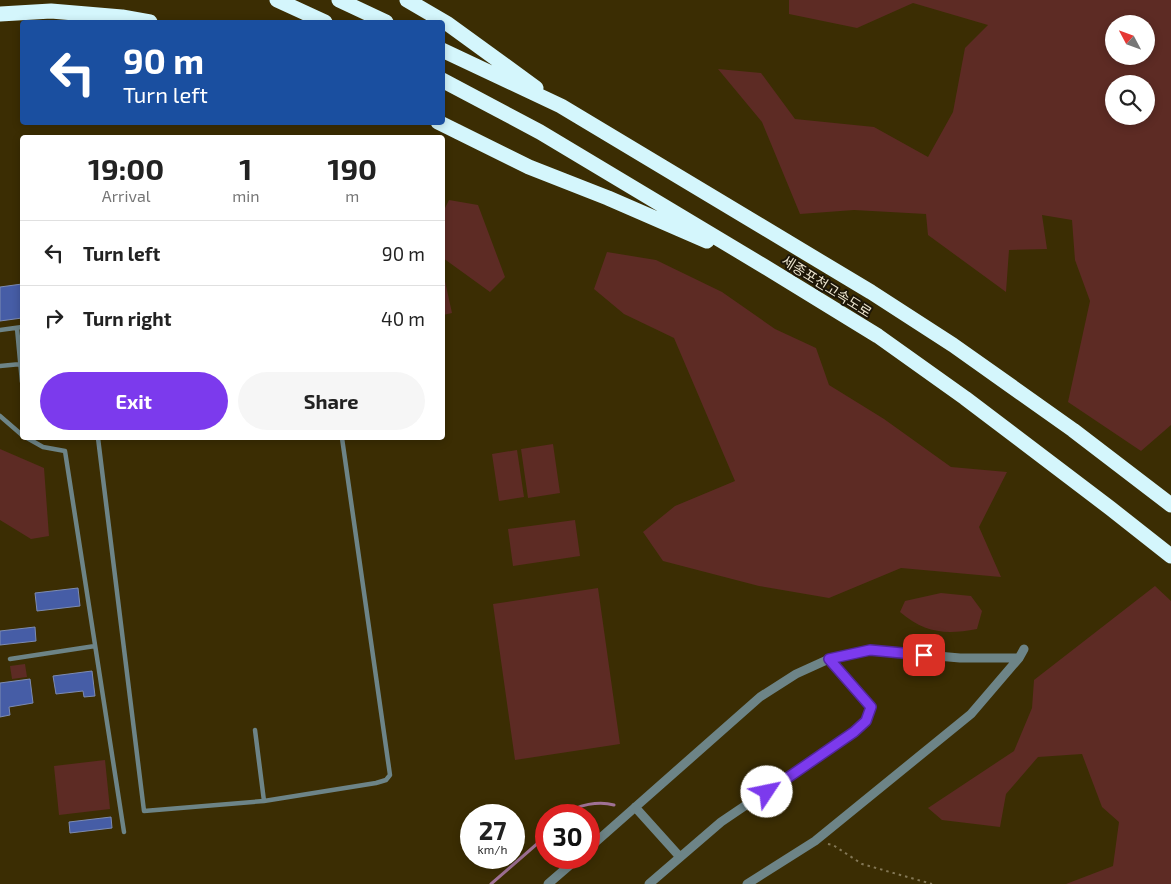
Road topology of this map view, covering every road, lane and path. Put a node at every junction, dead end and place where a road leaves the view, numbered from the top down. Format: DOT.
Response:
graph roads {
  1 [pos="277,0"];
  2 [pos="339,0"];
  3 [pos="407,0"];
  4 [pos="0,14"];
  5 [pos="141,20"];
  6 [pos="321,20"];
  7 [pos="382,20"];
  8 [pos="441,20"];
  9 [pos="445,22"];
  10 [pos="445,51"];
  11 [pos="445,82"];
  12 [pos="561,106"];
  13 [pos="444,125"];
  14 [pos="762,264"];
  15 [pos="20,327"];
  16 [pos="16,328"];
  17 [pos="0,330"];
  18 [pos="20,357"];
  19 [pos="20,364"];
  20 [pos="0,366"];
  21 [pos="0,416"];
  22 [pos="20,433"];
  23 [pos="31,440"];
  24 [pos="98,440"];
  25 [pos="342,440"];
  26 [pos="1171,505"];
  27 [pos="1171,556"];
  28 [pos="95,646"];
  29 [pos="1024,649"];
  30 [pos="1019,658"];
  31 [pos="10,659"];
  32 [pos="829,659"];
  33 [pos="255,730"];
  34 [pos="264,801"];
  35 [pos="635,807"];
  36 [pos="124,832"];
  37 [pos="600,838"];
  38 [pos="815,841"];
  39 [pos="680,856"];
  40 [pos="565,869"];
  41 [pos="548,884"];
  42 [pos="649,884"];
  43 [pos="747,884"];
  44 [pos="932,884"];
  1 -- 6 [label="highway"];
  2 -- 7 [label="highway"];
  3 -- 8 [label="highway"];
  4 -- 5 [label="highway"];
  9 -- 12 [label="highway"];
  10 -- 12 [label="highway, 세종포천고속도로"];
  11 -- 14 [label="highway, 세종포천고속도로"];
  12 -- 26 [label="highway, 세종포천고속도로"];
  13 -- 14 [label="highway"];
  14 -- 27 [label="highway, 세종포천고속도로"];
  15 -- 16 [label="lane"];
  16 -- 17 [label="lane"];
  16 -- 18 [label="lane"];
  19 -- 20 [label="lane"];
  21 -- 22 [label="lane"];
  23 -- 28 [label="lane"];
  24 -- 34 [label="lane"];
  25 -- 34 [label="lane"];
  28 -- 31 [label="lane"];
  28 -- 36 [label="lane"];
  29 -- 30 [label="street"];
  30 -- 32 [label="street"];
  30 -- 38 [label="street"];
  32 -- 35 [label="street"];
  32 -- 39 [label="street"];
  33 -- 34 [label="lane"];
  35 -- 37 [label="street"];
  35 -- 39 [label="street"];
  38 -- 43 [label="street"];
  38 -- 44 [label="path"];
  39 -- 42 [label="street"];
  40 -- 41 [label="street"];
}
